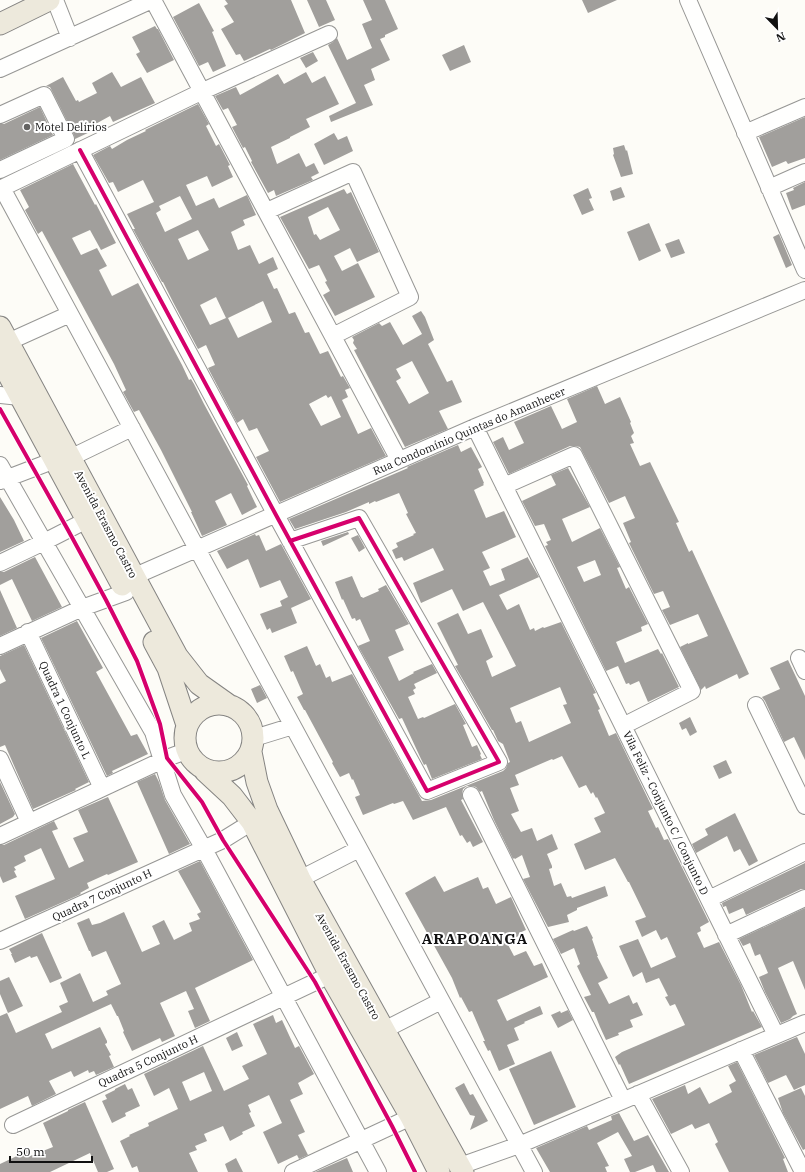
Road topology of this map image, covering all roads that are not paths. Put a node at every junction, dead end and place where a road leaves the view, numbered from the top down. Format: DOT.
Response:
graph roads {
  1 [pos="49,0"];
  2 [pos="56,0"];
  3 [pos="153,0"];
  4 [pos="688,0"];
  5 [pos="4,21"];
  6 [pos="329,34"];
  7 [pos="70,38"];
  8 [pos="0,69"];
  9 [pos="203,91"];
  10 [pos="805,107"];
  11 [pos="0,116"];
  12 [pos="745,133"];
  13 [pos="80,150"];
  14 [pos="0,170"];
  15 [pos="805,172"];
  16 [pos="1,188"];
  17 [pos="769,188"];
  18 [pos="266,211"];
  19 [pos="802,253"];
  20 [pos="805,270"];
  21 [pos="805,290"];
  22 [pos="70,314"];
  23 [pos="333,336"];
  24 [pos="3,343"];
  25 [pos="10,396"];
  26 [pos="475,427"];
  27 [pos="132,428"];
  28 [pos="63,459"];
  29 [pos="399,460"];
  30 [pos="3,475"];
  31 [pos="504,486"];
  32 [pos="276,515"];
  33 [pos="87,520"];
  34 [pos="290,541"];
  35 [pos="44,542"];
  36 [pos="197,549"];
  37 [pos="0,563"];
  38 [pos="130,584"];
  39 [pos="82,608"];
  40 [pos="28,632"];
  41 [pos="0,646"];
  42 [pos="756,705"];
  43 [pos="230,706"];
  44 [pos="187,725"];
  45 [pos="293,726"];
  46 [pos="623,726"];
  47 [pos="252,745"];
  48 [pos="186,751"];
  49 [pos="0,759"];
  50 [pos="162,760"];
  51 [pos="205,771"];
  52 [pos="102,788"];
  53 [pos="471,795"];
  54 [pos="805,806"];
  55 [pos="29,822"];
  56 [pos="252,822"];
  57 [pos="0,836"];
  58 [pos="204,849"];
  59 [pos="359,849"];
  60 [pos="805,852"];
  61 [pos="300,879"];
  62 [pos="805,898"];
  63 [pos="709,899"];
  64 [pos="726,935"];
  65 [pos="0,941"];
  66 [pos="330,975"];
  67 [pos="284,997"];
  68 [pos="442,1001"];
  69 [pos="805,1023"];
  70 [pos="384,1030"];
  71 [pos="776,1035"];
  72 [pos="741,1050"];
  73 [pos="638,1094"];
  74 [pos="623,1100"];
  75 [pos="411,1117"];
  76 [pos="12,1125"];
  77 [pos="361,1140"];
  78 [pos="519,1145"];
  79 [pos="461,1169"];
  80 [pos="293,1172"];
  81 [pos="378,1172"];
  82 [pos="439,1172"];
  83 [pos="534,1172"];
  84 [pos="681,1172"];
  85 [pos="803,1172"];
  1 -- 5 [label="main road"];
  2 -- 7 [label="street"];
  3 -- 7 [label="street"];
  3 -- 9 [label="street"];
  4 -- 12 [label="street"];
  6 -- 9 [label="street"];
  7 -- 8 [label="street"];
  9 -- 13 [label="street"];
  9 -- 18 [label="street"];
  10 -- 12 [label="street"];
  11 -- 14 [label="street"];
  12 -- 17 [label="street"];
  13 -- 16 [label="street"];
  13 -- 32 [label="street"];
  15 -- 17 [label="street"];
  16 -- 22 [label="street"];
  17 -- 19 [label="street"];
  18 -- 23 [label="street"];
  18 -- 23 [label="street"];
  19 -- 20 [label="street"];
  21 -- 26 [label="street, Rua Condomínio Quintas do Amanhecer"];
  22 -- 24 [label="street"];
  22 -- 27 [label="street"];
  23 -- 29 [label="street"];
  24 -- 25 [label="main road, Avenida Erasmo Castro"];
  24 -- 28 [label="main road, Avenida Erasmo Castro"];
  25 -- 28 [label="main road, Avenida Erasmo Castro"];
  26 -- 29 [label="street, Rua Condomínio Quintas do Amanhecer"];
  26 -- 31 [label="street, Vila Feliz - Conjunto C / Conjunto D"];
  27 -- 28 [label="street"];
  27 -- 36 [label="street"];
  28 -- 30 [label="street"];
  28 -- 33 [label="main road, Avenida Erasmo Castro"];
  28 -- 38 [label="main road, Avenida Erasmo Castro"];
  29 -- 32 [label="street, Rua Condomínio Quintas do Amanhecer"];
  30 -- 35 [label="street"];
  31 -- 46 [label="street, Vila Feliz - Conjunto C / Conjunto D"];
  31 -- 46 [label="street"];
  32 -- 34 [label="street"];
  32 -- 36 [label="street, Rua Condomínio Quintas do Amanhecer"];
  33 -- 35 [label="street"];
  33 -- 38 [label="main road, Avenida Erasmo Castro"];
  34 -- 34 [label="street"];
  35 -- 37 [label="street"];
  35 -- 39 [label="street"];
  36 -- 38 [label="street, Rua Condomínio Quintas do Amanhecer"];
  36 -- 45 [label="street"];
  38 -- 39 [label="street, Rua Condomínio Quintas do Amanhecer"];
  38 -- 43 [label="main road, Avenida Erasmo Castro"];
  38 -- 44 [label="main road, Avenida Erasmo Castro"];
  39 -- 40 [label="street, Rua Condomínio Quintas do Amanhecer"];
  39 -- 50 [label="street"];
  40 -- 41 [label="street, Rua Condomínio Quintas do Amanhecer"];
  40 -- 52 [label="street, Quadra 1 Conjunto L"];
  42 -- 54 [label="street"];
  43 -- 44 [label="main road"];
  43 -- 47 [label="main road"];
  44 -- 48 [label="main road"];
  45 -- 47 [label="street"];
  45 -- 59 [label="street"];
  46 -- 63 [label="street, Vila Feliz - Conjunto C / Conjunto D"];
  47 -- 51 [label="main road"];
  47 -- 61 [label="main road, Avenida Erasmo Castro"];
  48 -- 50 [label="street"];
  48 -- 51 [label="main road"];
  49 -- 55 [label="street"];
  50 -- 52 [label="street"];
  50 -- 58 [label="street"];
  51 -- 56 [label="main road, Avenida Erasmo Castro"];
  52 -- 55 [label="street"];
  53 -- 74 [label="street"];
  55 -- 57 [label="street"];
  56 -- 58 [label="street, Quadra 7 Conjunto H"];
  56 -- 66 [label="main road, Avenida Erasmo Castro"];
  58 -- 65 [label="street, Quadra 7 Conjunto H"];
  58 -- 67 [label="street"];
  59 -- 61 [label="street"];
  59 -- 68 [label="street"];
  60 -- 63 [label="street"];
  61 -- 70 [label="main road, Avenida Erasmo Castro"];
  62 -- 64 [label="street"];
  63 -- 64 [label="street, Vila Feliz - Conjunto C / Conjunto D"];
  64 -- 71 [label="street, Vila Feliz - Conjunto C / Conjunto D"];
  66 -- 67 [label="street, Quadra 5 Conjunto H"];
  66 -- 75 [label="main road, Avenida Erasmo Castro"];
  67 -- 76 [label="street, Quadra 5 Conjunto H"];
  67 -- 77 [label="street"];
  68 -- 70 [label="street"];
  68 -- 78 [label="street"];
  69 -- 71 [label="street"];
  70 -- 79 [label="main road, Avenida Erasmo Castro"];
  71 -- 72 [label="street"];
  72 -- 73 [label="street"];
  72 -- 85 [label="street"];
  73 -- 74 [label="street"];
  73 -- 84 [label="street"];
  74 -- 78 [label="street"];
  75 -- 77 [label="street"];
  75 -- 82 [label="main road, Avenida Erasmo Castro"];
  77 -- 80 [label="street"];
  77 -- 81 [label="street"];
  78 -- 79 [label="street"];
  78 -- 83 [label="street"];
}
